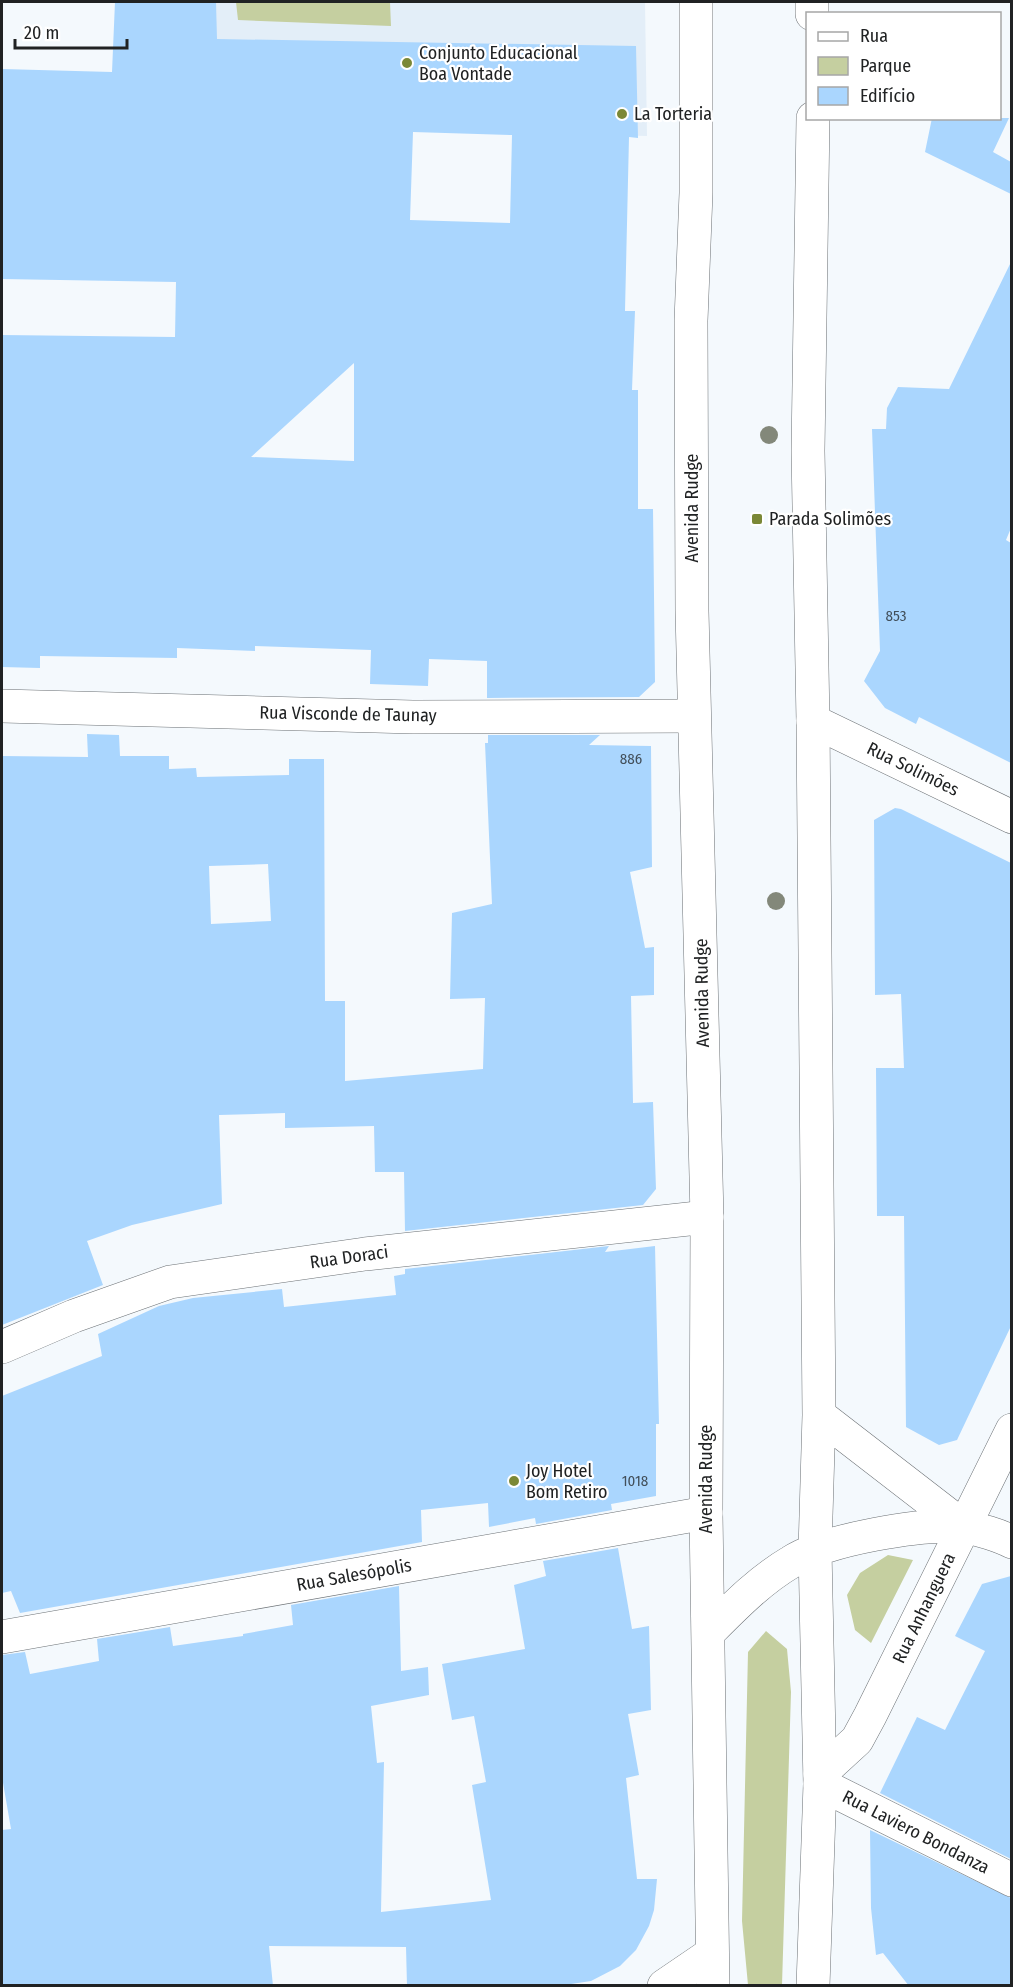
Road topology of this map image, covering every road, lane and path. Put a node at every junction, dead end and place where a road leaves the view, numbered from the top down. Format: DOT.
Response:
graph roads {
  1 [pos="696,2"];
  2 [pos="813,120"];
  3 [pos="2,706"];
  4 [pos="694,716"];
  5 [pos="813,721"];
  6 [pos="1011,818"];
  7 [pos="707,1216"];
  8 [pos="2,1347"];
  9 [pos="819,1415"];
  10 [pos="1011,1430"];
  11 [pos="706,1513"];
  12 [pos="964,1527"];
  13 [pos="1011,1542"];
  14 [pos="815,1550"];
  15 [pos="708,1633"];
  16 [pos="2,1637"];
  17 [pos="820,1779"];
  18 [pos="1011,1881"];
  19 [pos="712,1970"];
  20 [pos="814,1985"];
  21 [pos="664,1986"];
  1 -- 4 [label="main road, Avenida Rudge"];
  2 -- 5 [label="main road"];
  3 -- 4 [label="main road, Rua Visconde de Taunay"];
  4 -- 7 [label="main road, Avenida Rudge"];
  5 -- 6 [label="main road, Rua Solimões"];
  5 -- 9 [label="main road"];
  7 -- 8 [label="main road, Rua Doraci"];
  7 -- 11 [label="main road, Avenida Rudge"];
  9 -- 12 [label="main road"];
  9 -- 14 [label="main road"];
  10 -- 12 [label="main road, Rua Anhanguera"];
  11 -- 15 [label="main road, Avenida Rudge"];
  11 -- 16 [label="main road, Rua Salesópolis"];
  12 -- 13 [label="main road"];
  12 -- 14 [label="main road"];
  12 -- 17 [label="main road, Rua Anhanguera"];
  14 -- 15 [label="main road"];
  14 -- 17 [label="main road"];
  15 -- 19 [label="main road, Avenida Rudge"];
  17 -- 18 [label="main road, Rua Laviero Bondanza"];
  17 -- 20 [label="main road"];
  19 -- 21 [label="main road"];
}
